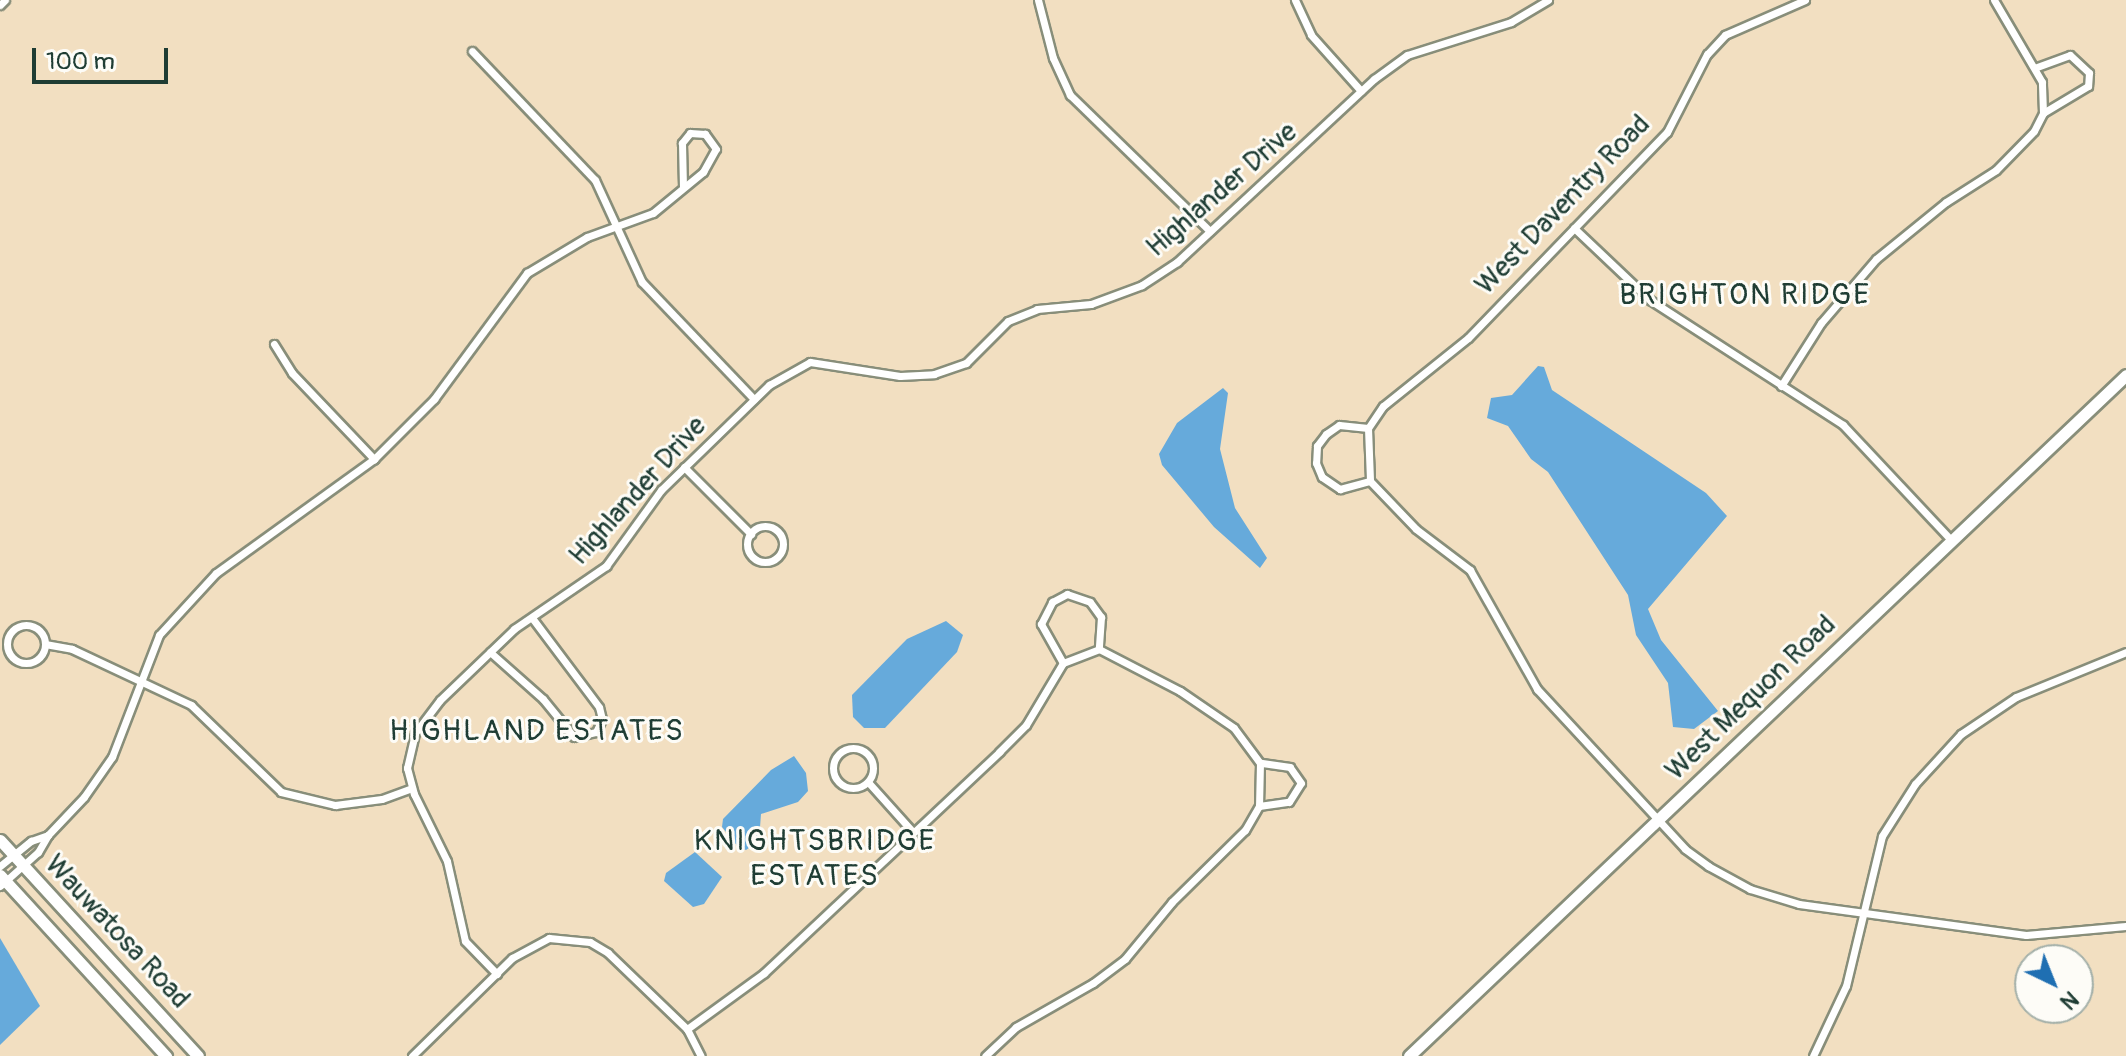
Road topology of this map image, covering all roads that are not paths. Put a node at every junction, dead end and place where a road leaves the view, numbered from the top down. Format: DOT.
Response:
graph roads {
  1 [pos="5,0"];
  2 [pos="1038,0"];
  3 [pos="1295,0"];
  4 [pos="1548,0"];
  5 [pos="1805,0"];
  6 [pos="1994,0"];
  7 [pos="0,5"];
  8 [pos="472,51"];
  9 [pos="2037,67"];
  10 [pos="1361,91"];
  11 [pos="2043,113"];
  12 [pos="683,186"];
  13 [pos="616,228"];
  14 [pos="1574,228"];
  15 [pos="1210,231"];
  16 [pos="274,344"];
  17 [pos="2126,375"];
  18 [pos="1781,386"];
  19 [pos="754,399"];
  20 [pos="1368,428"];
  21 [pos="374,459"];
  22 [pos="684,467"];
  23 [pos="1370,481"];
  24 [pos="751,534"];
  25 [pos="1952,541"];
  26 [pos="533,619"];
  27 [pos="45,644"];
  28 [pos="1099,649"];
  29 [pos="490,652"];
  30 [pos="2126,652"];
  31 [pos="1063,663"];
  32 [pos="141,680"];
  33 [pos="1260,763"];
  34 [pos="868,782"];
  35 [pos="412,788"];
  36 [pos="1259,806"];
  37 [pos="1658,820"];
  38 [pos="912,831"];
  39 [pos="48,835"];
  40 [pos="0,840"];
  41 [pos="13,854"];
  42 [pos="23,865"];
  43 [pos="0,866"];
  44 [pos="2,881"];
  45 [pos="1862,912"];
  46 [pos="2126,926"];
  47 [pos="497,974"];
  48 [pos="687,1029"];
  49 [pos="166,1056"];
  50 [pos="198,1056"];
  51 [pos="412,1056"];
  52 [pos="701,1056"];
  53 [pos="985,1056"];
  54 [pos="1409,1056"];
  55 [pos="1813,1056"];
  1 -- 7 [label="street"];
  2 -- 15 [label="street"];
  3 -- 10 [label="street"];
  4 -- 10 [label="street, Highlander Drive"];
  5 -- 14 [label="street, West Daventry Road"];
  6 -- 9 [label="street"];
  8 -- 13 [label="street"];
  9 -- 11 [label="street"];
  9 -- 11 [label="street"];
  10 -- 15 [label="street, Highlander Drive"];
  11 -- 18 [label="street"];
  12 -- 12 [label="street"];
  12 -- 13 [label="street"];
  13 -- 19 [label="street"];
  13 -- 21 [label="street"];
  14 -- 18 [label="street"];
  14 -- 20 [label="street, West Daventry Road"];
  15 -- 19 [label="street, Highlander Drive"];
  16 -- 21 [label="street"];
  17 -- 25 [label="main road, West Mequon Road"];
  18 -- 25 [label="street"];
  19 -- 22 [label="street, Highlander Drive"];
  20 -- 23 [label="street"];
  20 -- 23 [label="street"];
  21 -- 32 [label="street"];
  22 -- 24 [label="street"];
  22 -- 26 [label="street, Highlander Drive"];
  23 -- 37 [label="street"];
  24 -- 24 [label="street"];
  25 -- 37 [label="main road, West Mequon Road"];
  26 -- 29 [label="street, Highlander Drive"];
  26 -- 29 [label="street"];
  27 -- 27 [label="street"];
  27 -- 32 [label="street"];
  28 -- 31 [label="street"];
  28 -- 31 [label="street"];
  28 -- 33 [label="street"];
  29 -- 35 [label="street, Highlander Drive"];
  30 -- 45 [label="street"];
  31 -- 38 [label="street"];
  32 -- 35 [label="street"];
  32 -- 39 [label="street"];
  33 -- 36 [label="street"];
  33 -- 36 [label="street"];
  34 -- 34 [label="street"];
  34 -- 38 [label="street"];
  35 -- 47 [label="street, Highlander Drive"];
  36 -- 53 [label="street"];
  37 -- 45 [label="street"];
  37 -- 54 [label="main road, West Mequon Road"];
  38 -- 48 [label="street"];
  39 -- 41 [label="street"];
  39 -- 42 [label="street"];
  40 -- 41 [label="main road, Wauwatosa Road"];
  41 -- 42 [label="main road, Wauwatosa Road"];
  41 -- 43 [label="street"];
  42 -- 44 [label="street"];
  42 -- 50 [label="main road, Wauwatosa Road"];
  44 -- 49 [label="main road, Wauwatosa Road"];
  45 -- 46 [label="street"];
  45 -- 55 [label="street"];
  47 -- 48 [label="street"];
  47 -- 51 [label="street"];
  48 -- 52 [label="street"];
}
